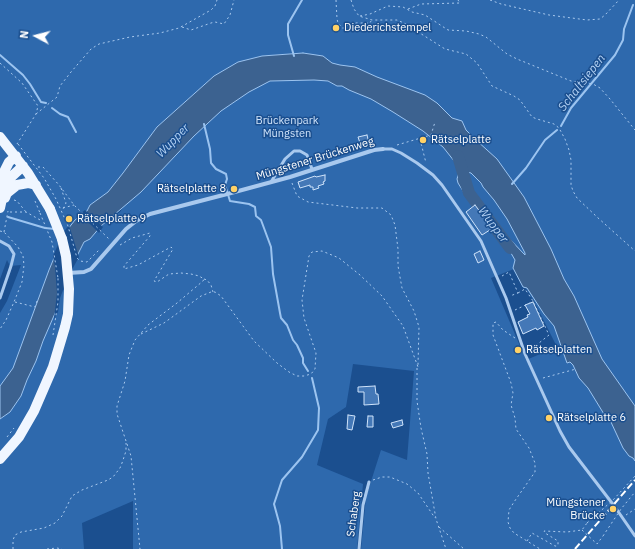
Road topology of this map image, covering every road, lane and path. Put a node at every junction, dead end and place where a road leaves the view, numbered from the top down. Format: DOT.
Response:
graph roads {
  1 [pos="217,0"];
  2 [pos="234,0"];
  3 [pos="336,0"];
  4 [pos="351,0"];
  5 [pos="458,0"];
  6 [pos="490,0"];
  7 [pos="619,0"];
  8 [pos="408,9"];
  9 [pos="359,16"];
  10 [pos="372,20"];
  11 [pos="182,26"];
  12 [pos="0,63"];
  13 [pos="36,114"];
  14 [pos="435,122"];
  15 [pos="635,130"];
  16 [pos="0,137"];
  17 [pos="420,138"];
  18 [pos="397,145"];
  19 [pos="382,149"];
  20 [pos="16,156"];
  21 [pos="23,166"];
  22 [pos="37,168"];
  23 [pos="312,169"];
  24 [pos="428,171"];
  25 [pos="290,177"];
  26 [pos="271,182"];
  27 [pos="36,185"];
  28 [pos="0,186"];
  29 [pos="61,188"];
  30 [pos="18,197"];
  31 [pos="34,200"];
  32 [pos="74,205"];
  33 [pos="3,206"];
  34 [pos="45,211"];
  35 [pos="26,212"];
  36 [pos="42,221"];
  37 [pos="0,231"];
  38 [pos="4,232"];
  39 [pos="108,238"];
  40 [pos="0,242"];
  41 [pos="114,244"];
  42 [pos="635,251"];
  43 [pos="68,273"];
  44 [pos="503,275"];
  45 [pos="516,278"];
  46 [pos="204,279"];
  47 [pos="513,279"];
  48 [pos="213,292"];
  49 [pos="518,293"];
  50 [pos="512,296"];
  51 [pos="0,298"];
  52 [pos="37,301"];
  53 [pos="533,301"];
  54 [pos="14,302"];
  55 [pos="511,312"];
  56 [pos="0,329"];
  57 [pos="53,335"];
  58 [pos="139,335"];
  59 [pos="519,338"];
  60 [pos="525,354"];
  61 [pos="418,367"];
  62 [pos="576,369"];
  63 [pos="536,380"];
  64 [pos="16,424"];
  65 [pos="5,440"];
  66 [pos="126,443"];
  67 [pos="0,458"];
  68 [pos="635,476"];
  69 [pos="369,482"];
  70 [pos="635,492"];
  71 [pos="635,509"];
  72 [pos="622,517"];
  73 [pos="436,519"];
  74 [pos="439,528"];
  75 [pos="582,530"];
  76 [pos="635,536"];
  77 [pos="527,541"];
  78 [pos="13,549"];
  79 [pos="47,549"];
  80 [pos="62,549"];
  81 [pos="140,549"];
  82 [pos="359,549"];
  83 [pos="446,549"];
  84 [pos="464,549"];
  85 [pos="540,549"];
  1 -- 11 [label="path"];
  2 -- 11 [label="path"];
  3 -- 10 [label="path"];
  4 -- 9 [label="path"];
  5 -- 8 [label="path"];
  6 -- 7 [label="path"];
  8 -- 9 [label="path"];
  8 -- 15 [label="path"];
  9 -- 10 [label="path"];
  10 -- 42 [label="path"];
  11 -- 13 [label="path"];
  12 -- 13 [label="path"];
  13 -- 22 [label="path"];
  14 -- 17 [label="path"];
  16 -- 20 [label="main road"];
  17 -- 18 [label="path"];
  17 -- 24 [label="path"];
  19 -- 23 [label="street, Müngstener Brückenweg"];
  19 -- 24 [label="lane, Müngstener Brückenweg"];
  20 -- 21 [label="main road"];
  20 -- 28 [label="main road"];
  21 -- 27 [label="main road"];
  21 -- 33 [label="main road"];
  22 -- 29 [label="path"];
  22 -- 41 [label="path"];
  23 -- 25 [label="street, Müngstener Brückenweg"];
  23 -- 26 [label="lane"];
  24 -- 55 [label="lane, Müngstener Brückenweg"];
  25 -- 26 [label="street, Müngstener Brückenweg"];
  25 -- 61 [label="path"];
  26 -- 41 [label="street, Müngstener Brückenweg"];
  27 -- 33 [label="main road"];
  27 -- 34 [label="main road"];
  29 -- 32 [label="path"];
  29 -- 32 [label="path"];
  30 -- 35 [label="path"];
  31 -- 34 [label="path"];
  32 -- 39 [label="path"];
  33 -- 35 [label="path"];
  33 -- 38 [label="path"];
  34 -- 43 [label="main road, bridge"];
  34 -- 57 [label="path, bridge"];
  35 -- 36 [label="path"];
  37 -- 38 [label="path"];
  38 -- 54 [label="path"];
  40 -- 51 [label="lane"];
  41 -- 43 [label="street, Müngstener Brückenweg"];
  41 -- 46 [label="path"];
  43 -- 67 [label="main road"];
  44 -- 47 [label="path"];
  45 -- 47 [label="path"];
  46 -- 48 [label="path"];
  46 -- 58 [label="path"];
  47 -- 49 [label="path"];
  48 -- 58 [label="path"];
  48 -- 61 [label="path"];
  49 -- 50 [label="path"];
  49 -- 53 [label="path"];
  52 -- 54 [label="path"];
  53 -- 55 [label="path"];
  53 -- 60 [label="path"];
  54 -- 56 [label="path"];
  55 -- 59 [label="lane, Müngstener Brückenweg"];
  58 -- 66 [label="path"];
  59 -- 60 [label="lane, Müngstener Brückenweg"];
  59 -- 77 [label="path"];
  60 -- 63 [label="lane, Müngstener Brückenweg"];
  61 -- 73 [label="path"];
  62 -- 63 [label="path"];
  63 -- 72 [label="lane, Müngstener Brückenweg"];
  64 -- 65 [label="path"];
  66 -- 78 [label="path"];
  66 -- 81 [label="path"];
  68 -- 75 [label="path, bridge"];
  69 -- 73 [label="path"];
  69 -- 82 [label="lane, Schaberg"];
  70 -- 75 [label="path, bridge"];
  71 -- 72 [label="path"];
  72 -- 76 [label="lane, Müngstener Brückenweg"];
  73 -- 74 [label="path"];
  74 -- 83 [label="path"];
  74 -- 84 [label="path"];
  75 -- 77 [label="path"];
  77 -- 85 [label="path"];
  79 -- 80 [label="path"];
}
